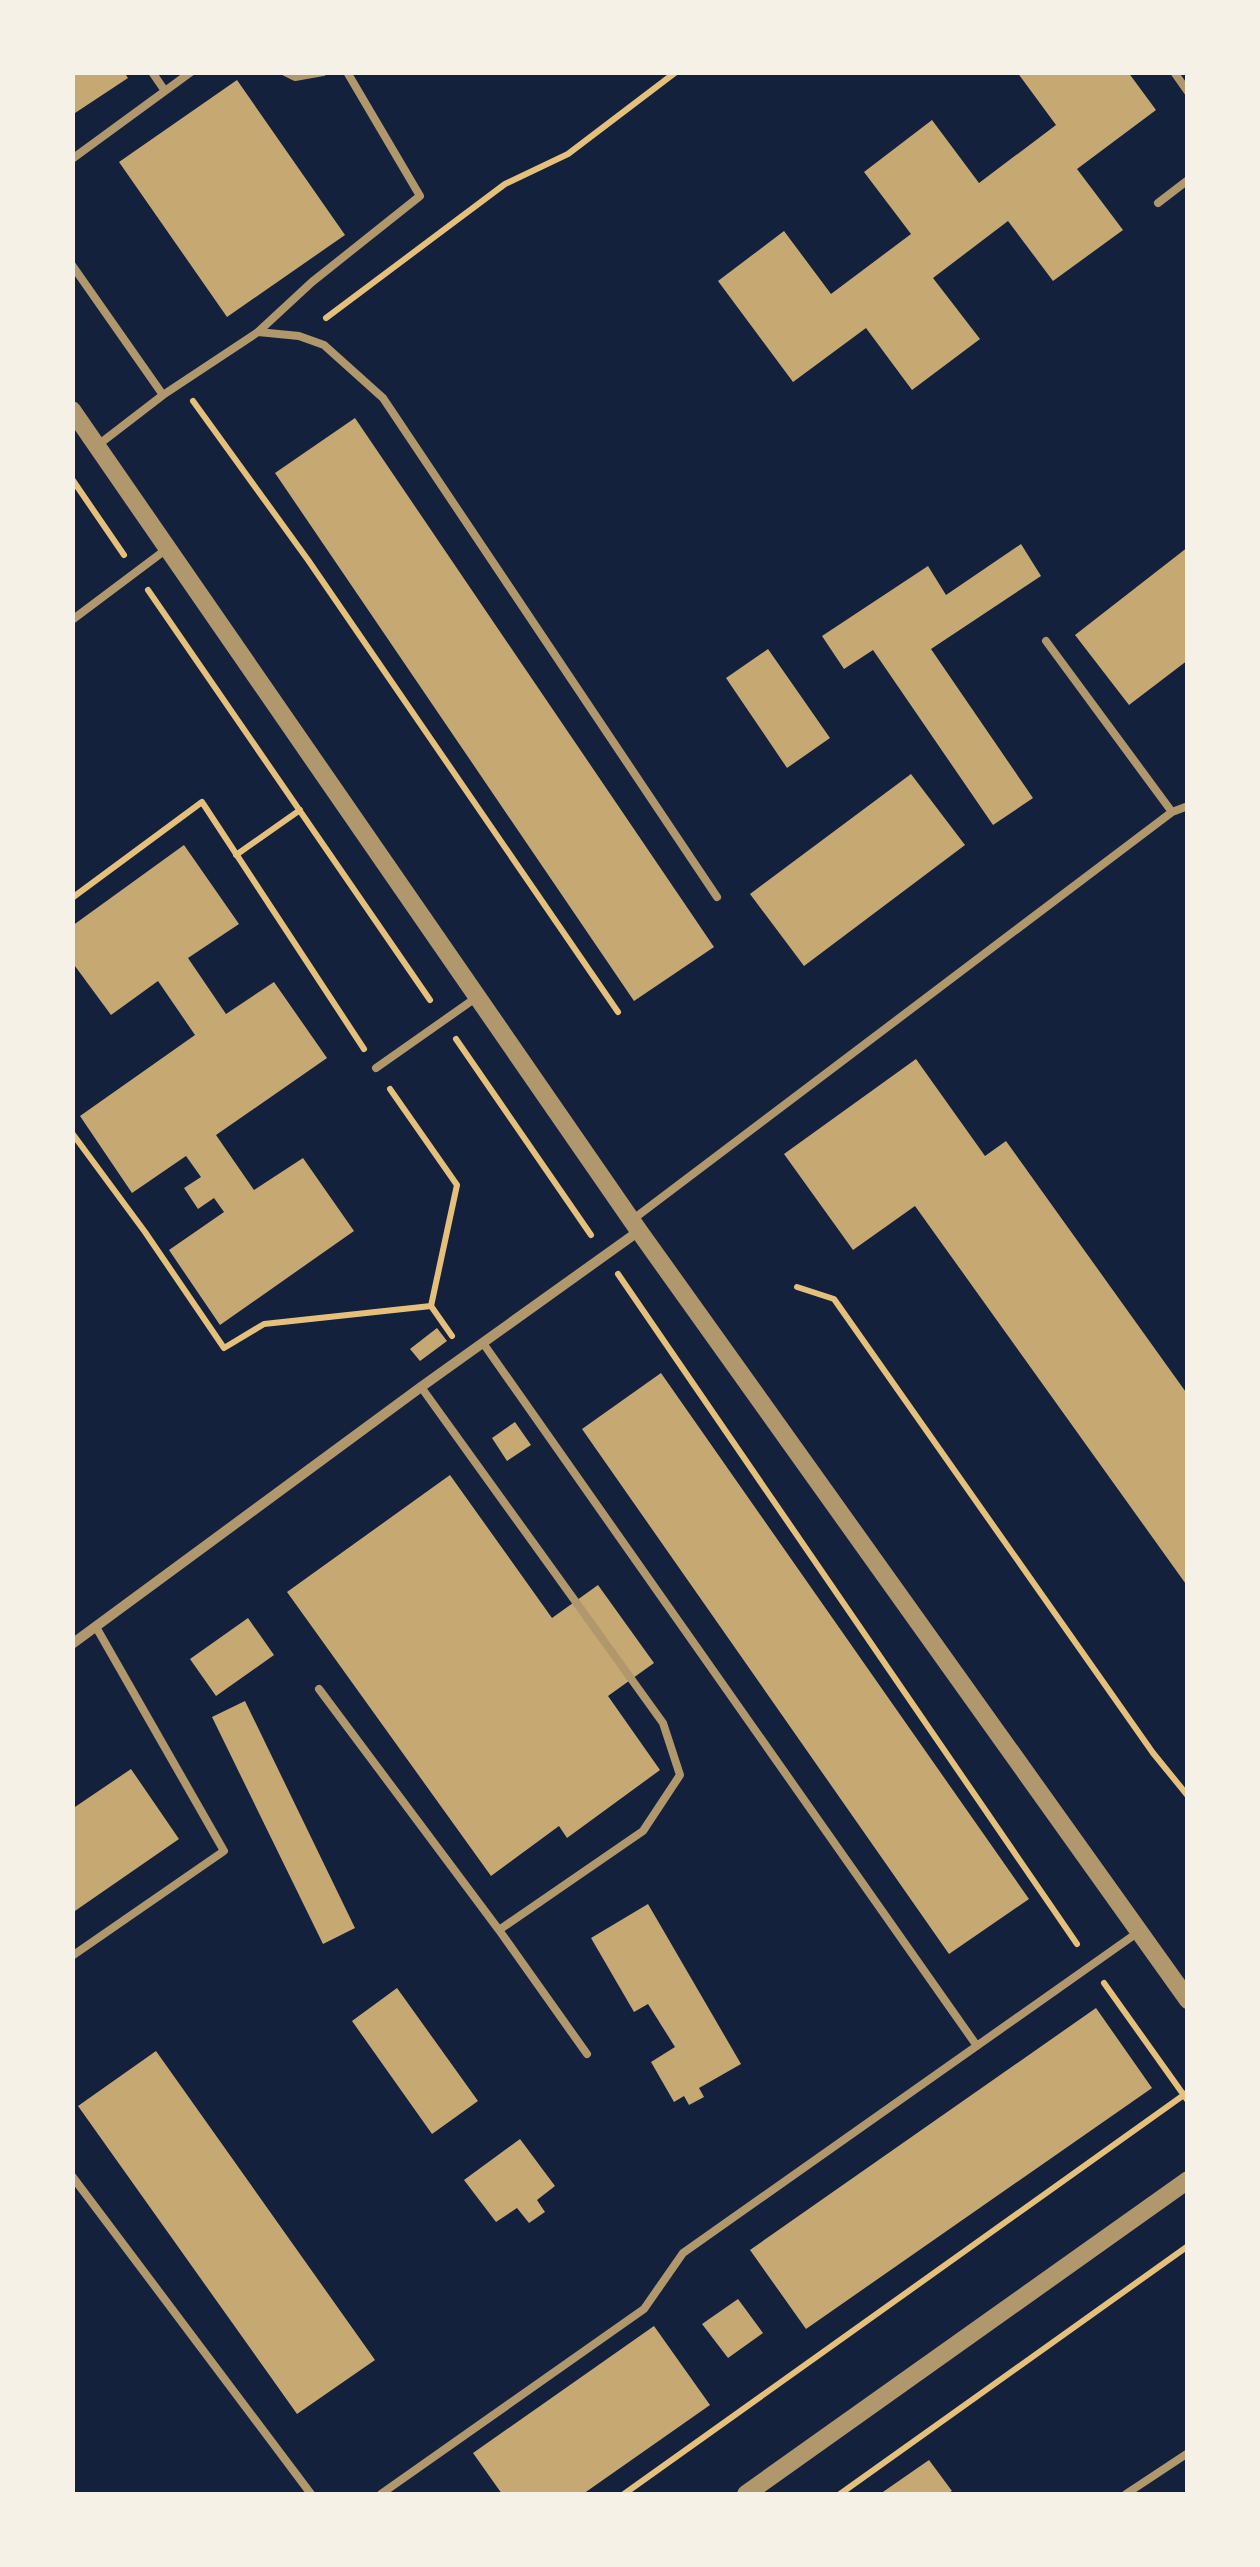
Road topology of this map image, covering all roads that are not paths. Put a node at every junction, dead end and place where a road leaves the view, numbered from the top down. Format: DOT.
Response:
graph roads {
  1 [pos="152,72"];
  2 [pos="192,72"];
  3 [pos="285,72"];
  4 [pos="323,72"];
  5 [pos="347,72"];
  6 [pos="1174,72"];
  7 [pos="165,92"];
  8 [pos="1188,92"];
  9 [pos="72,158"];
  10 [pos="1188,180"];
  11 [pos="1158,203"];
  12 [pos="72,265"];
  13 [pos="258,332"];
  14 [pos="163,395"];
  15 [pos="72,410"];
  16 [pos="97,446"];
  17 [pos="168,548"];
  18 [pos="72,620"];
  19 [pos="1046,641"];
  20 [pos="1188,806"];
  21 [pos="1172,812"];
  22 [pos="717,897"];
  23 [pos="478,996"];
  24 [pos="376,1068"];
  25 [pos="635,1225"];
  26 [pos="482,1343"];
  27 [pos="421,1386"];
  28 [pos="96,1627"];
  29 [pos="72,1644"];
  30 [pos="319,1689"];
  31 [pos="498,1930"];
  32 [pos="1139,1932"];
  33 [pos="72,1956"];
  34 [pos="1188,2000"];
  35 [pos="977,2046"];
  36 [pos="587,2054"];
  37 [pos="72,2176"];
  38 [pos="1188,2180"];
  39 [pos="1188,2453"];
  40 [pos="312,2494"];
  41 [pos="381,2494"];
  42 [pos="746,2494"];
  43 [pos="1126,2494"];
  1 -- 7 [label="lane"];
  2 -- 7 [label="lane"];
  3 -- 4 [label="lane"];
  5 -- 13 [label="lane"];
  6 -- 8 [label="lane"];
  7 -- 9 [label="lane"];
  10 -- 11 [label="lane"];
  12 -- 14 [label="lane"];
  13 -- 14 [label="lane"];
  13 -- 22 [label="lane"];
  14 -- 16 [label="lane"];
  15 -- 16 [label="street"];
  16 -- 17 [label="street"];
  17 -- 18 [label="lane"];
  17 -- 23 [label="street"];
  19 -- 21 [label="lane"];
  20 -- 21 [label="lane"];
  21 -- 25 [label="lane"];
  23 -- 24 [label="lane"];
  23 -- 25 [label="street"];
  25 -- 26 [label="street"];
  25 -- 32 [label="street"];
  26 -- 27 [label="street"];
  26 -- 35 [label="lane"];
  27 -- 28 [label="street"];
  27 -- 31 [label="lane"];
  28 -- 29 [label="street"];
  28 -- 33 [label="lane"];
  30 -- 31 [label="lane"];
  31 -- 36 [label="lane"];
  32 -- 34 [label="street"];
  32 -- 35 [label="lane"];
  35 -- 41 [label="lane"];
  37 -- 40 [label="lane"];
  38 -- 42 [label="street"];
  39 -- 43 [label="lane"];
}
